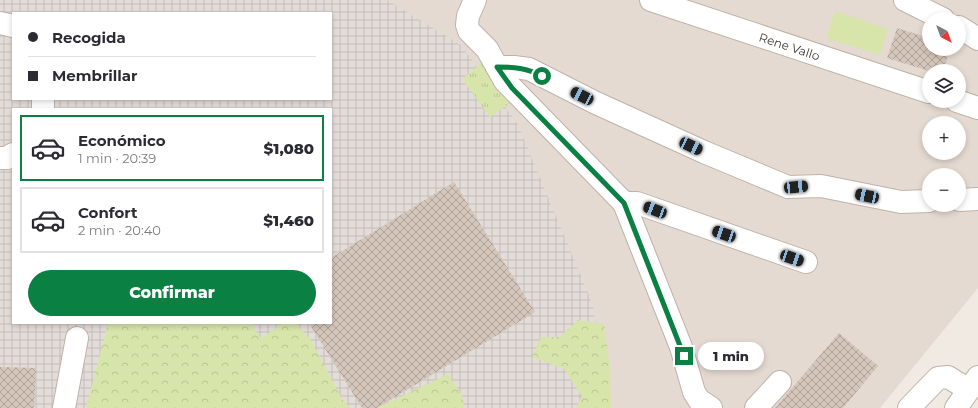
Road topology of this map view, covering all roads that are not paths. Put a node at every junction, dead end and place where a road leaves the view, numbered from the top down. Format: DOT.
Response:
graph roads {
  1 [pos="475,0"];
  2 [pos="651,0"];
  3 [pos="905,0"];
  4 [pos="929,12"];
  5 [pos="0,23"];
  6 [pos="12,26"];
  7 [pos="966,31"];
  8 [pos="978,38"];
  9 [pos="497,67"];
  10 [pos="922,90"];
  11 [pos="966,104"];
  12 [pos="978,108"];
  13 [pos="12,155"];
  14 [pos="0,158"];
  15 [pos="978,199"];
  16 [pos="966,200"];
  17 [pos="922,201"];
  18 [pos="624,203"];
  19 [pos="806,262"];
  20 [pos="77,338"];
  21 [pos="780,382"];
  22 [pos="974,383"];
  23 [pos="64,408"];
  24 [pos="711,408"];
  25 [pos="756,408"];
  26 [pos="909,408"];
  27 [pos="956,408"];
  1 -- 9 [label="street"];
  2 -- 10 [label="street, Rene Vallo"];
  3 -- 4 [label="street"];
  5 -- 6 [label="street"];
  7 -- 8 [label="street"];
  9 -- 17 [label="street"];
  9 -- 18 [label="street"];
  11 -- 12 [label="street"];
  13 -- 14 [label="street"];
  15 -- 16 [label="street"];
  18 -- 19 [label="street"];
  18 -- 24 [label="street"];
  20 -- 23 [label="street"];
  21 -- 25 [label="street"];
  22 -- 26 [label="street"];
  22 -- 27 [label="street"];
}
